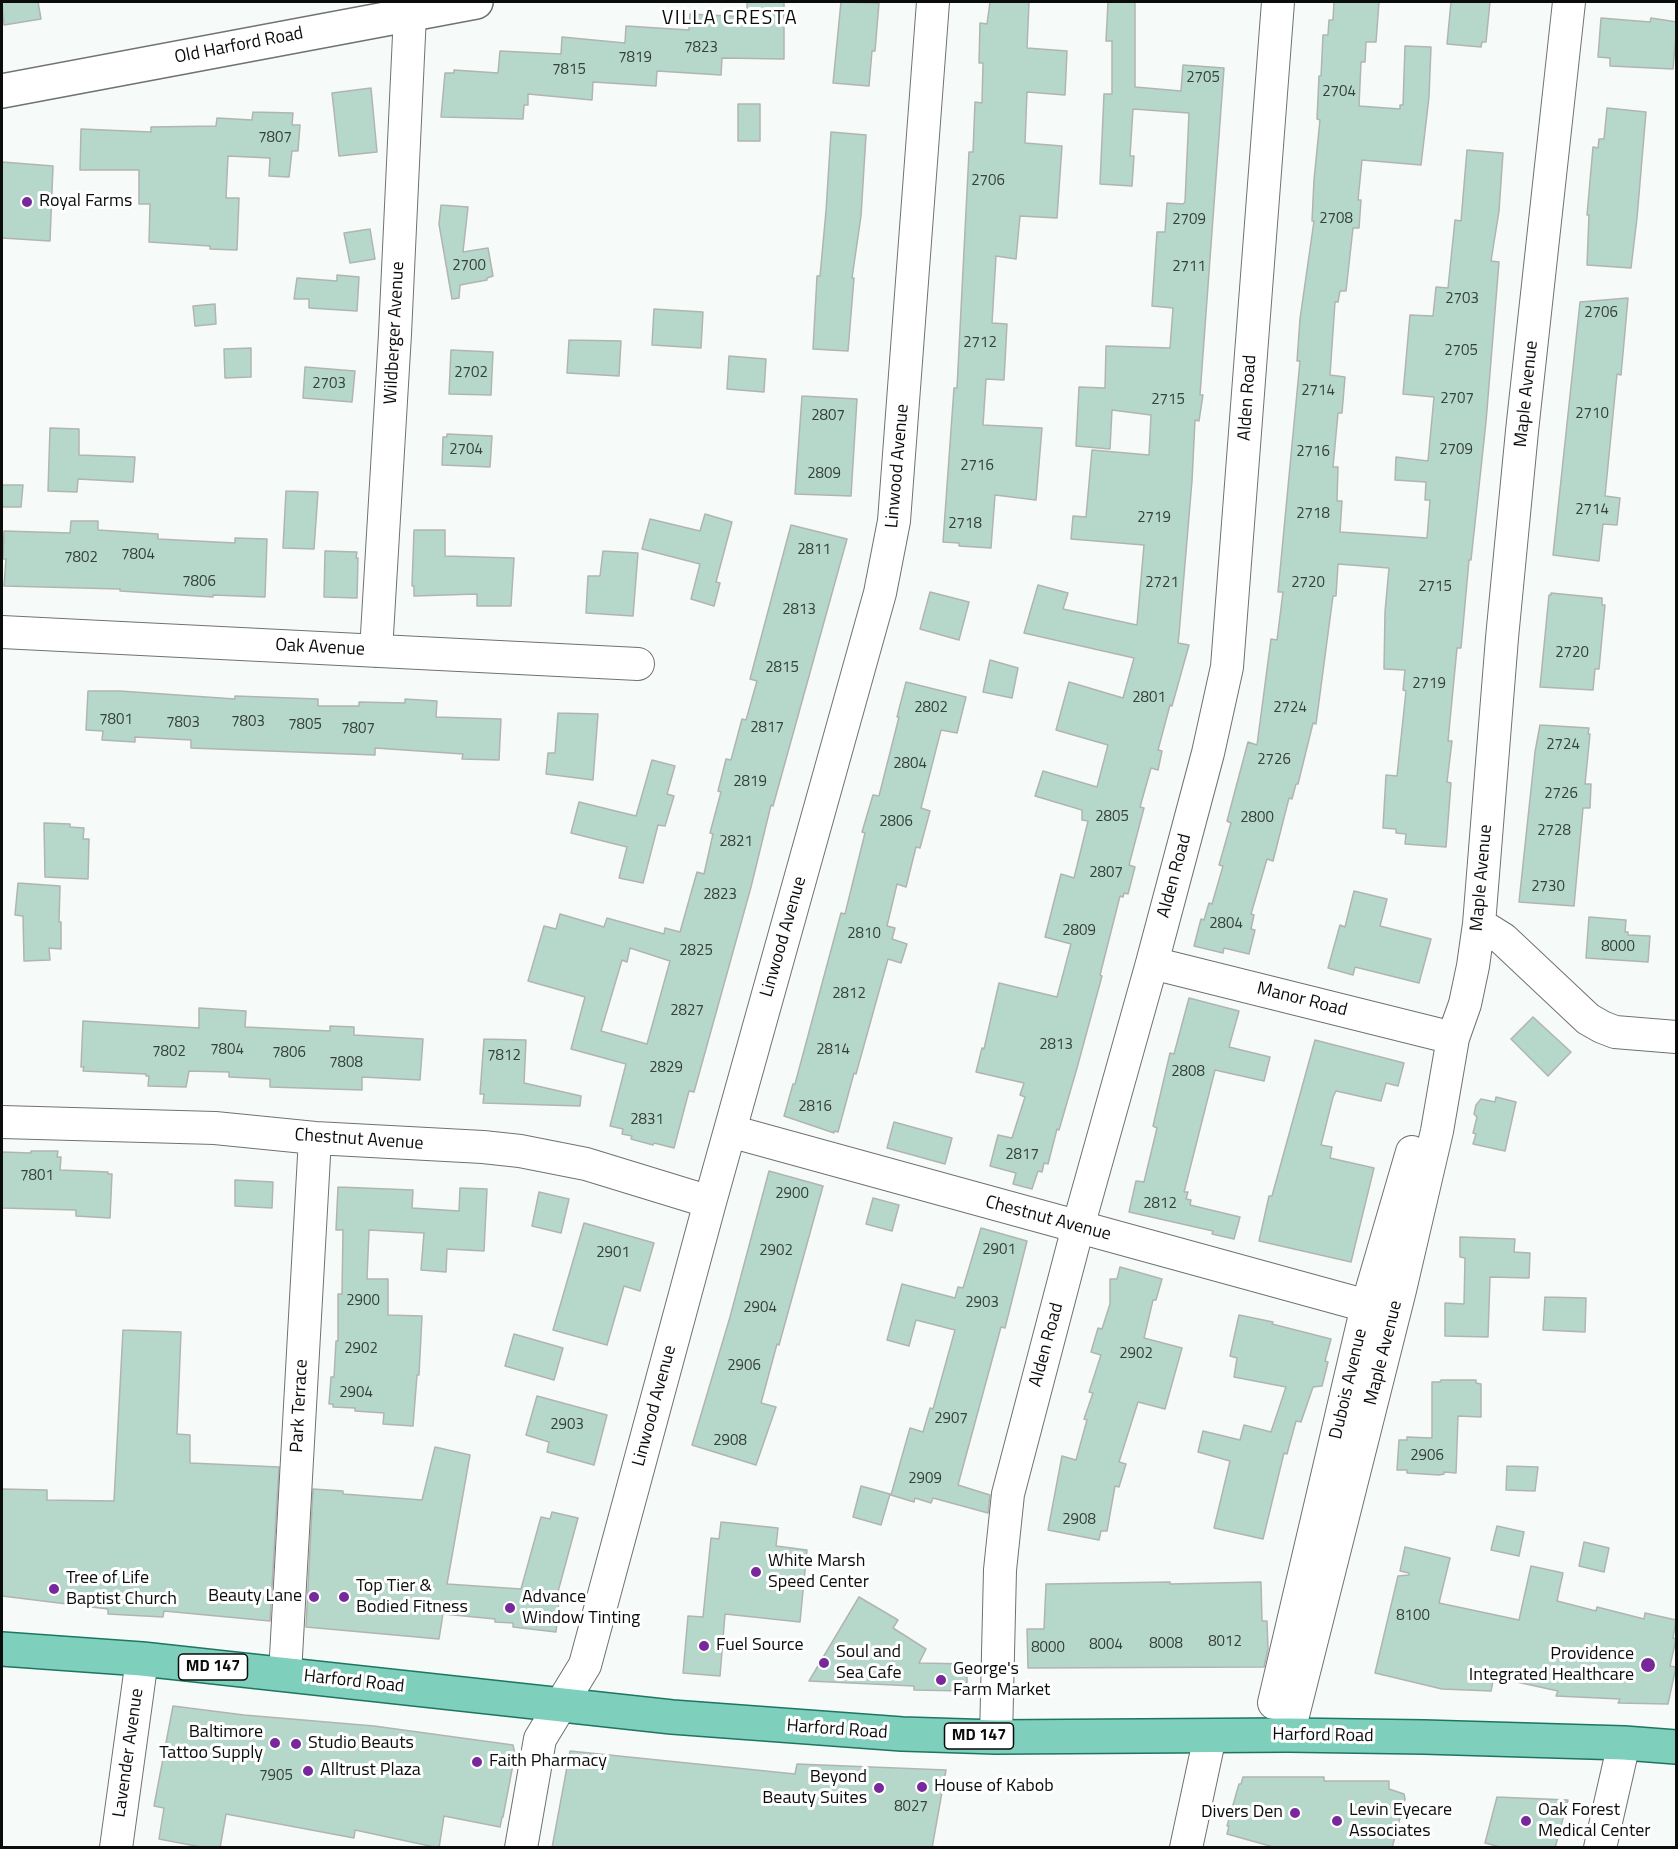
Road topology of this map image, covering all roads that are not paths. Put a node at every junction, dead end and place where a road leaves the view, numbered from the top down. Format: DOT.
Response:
graph roads {
  1 [pos="476,2"];
  2 [pos="933,2"];
  3 [pos="1278,2"];
  4 [pos="1569,2"];
  5 [pos="410,14"];
  6 [pos="2,91"];
  7 [pos="2,632"];
  8 [pos="376,651"];
  9 [pos="638,664"];
  10 [pos="1479,924"];
  11 [pos="1152,963"];
  12 [pos="1677,1037"];
  13 [pos="1453,1038"];
  14 [pos="2,1122"];
  15 [pos="730,1131"];
  16 [pos="315,1138"];
  17 [pos="710,1203"];
  18 [pos="1077,1227"];
  19 [pos="1396,1252"];
  20 [pos="1367,1306"];
  21 [pos="2,1648"];
  22 [pos="142,1659"];
  23 [pos="285,1674"];
  24 [pos="560,1705"];
  25 [pos="1277,1735"];
  26 [pos="1210,1736"];
  27 [pos="996,1737"];
  28 [pos="1624,1743"];
  29 [pos="1677,1747"];
  30 [pos="116,1848"];
  31 [pos="521,1848"];
  32 [pos="1186,1848"];
  33 [pos="1600,1848"];
  1 -- 5 [label="street, Old Harford Road"];
  2 -- 15 [label="street, Linwood Avenue"];
  3 -- 11 [label="street, Alden Road"];
  4 -- 10 [label="street, Maple Avenue"];
  5 -- 6 [label="street, Old Harford Road"];
  5 -- 8 [label="street, Wildberger Avenue"];
  7 -- 8 [label="street, Oak Avenue"];
  8 -- 9 [label="street, Oak Avenue"];
  10 -- 12 [label="street"];
  10 -- 13 [label="street, Maple Avenue"];
  11 -- 13 [label="street, Manor Road"];
  11 -- 18 [label="street, Alden Road"];
  13 -- 19 [label="street, Maple Avenue"];
  14 -- 16 [label="street, Chestnut Avenue"];
  15 -- 17 [label="street, Linwood Avenue"];
  15 -- 18 [label="street, Chestnut Avenue"];
  16 -- 17 [label="street, Chestnut Avenue"];
  16 -- 23 [label="street, Park Terrace"];
  17 -- 24 [label="street, Linwood Avenue"];
  18 -- 20 [label="street, Chestnut Avenue"];
  18 -- 27 [label="street, Alden Road"];
  19 -- 20 [label="street, Dubois Avenue"];
  19 -- 25 [label="street, Maple Avenue"];
  20 -- 25 [label="street, Dubois Avenue"];
  21 -- 22 [label="main road, Harford Road / MD 147"];
  22 -- 23 [label="main road, Harford Road / MD 147"];
  22 -- 30 [label="street, Lavender Avenue"];
  23 -- 24 [label="main road, Harford Road / MD 147"];
  24 -- 27 [label="main road, Harford Road / MD 147"];
  24 -- 31 [label="street, Linwood Avenue"];
  25 -- 26 [label="main road, Harford Road / MD 147"];
  25 -- 28 [label="main road, Harford Road / MD 147"];
  26 -- 27 [label="main road, Harford Road / MD 147"];
  26 -- 32 [label="street"];
  28 -- 29 [label="main road, Harford Road / MD 147"];
  28 -- 33 [label="street"];
}
